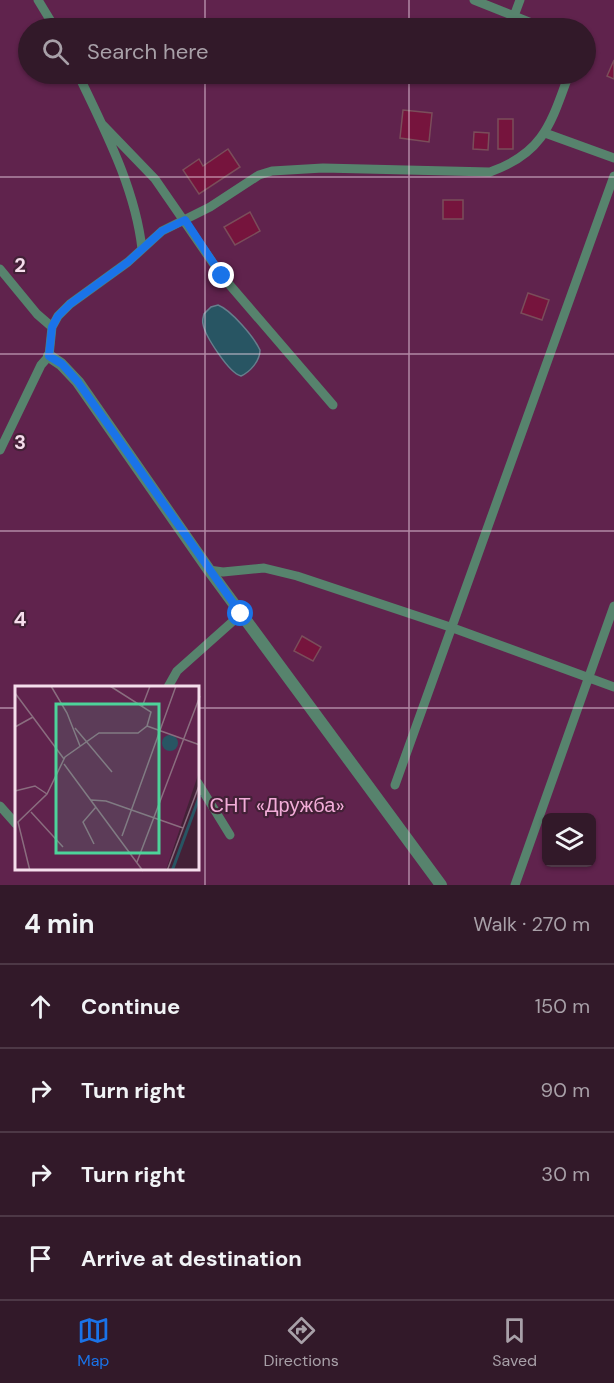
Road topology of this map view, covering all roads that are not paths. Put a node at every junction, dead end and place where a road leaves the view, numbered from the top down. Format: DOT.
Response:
graph roads {
  1 [pos="38,0"];
  2 [pos="474,0"];
  3 [pos="520,0"];
  4 [pos="514,16"];
  5 [pos="49,18"];
  6 [pos="519,18"];
  7 [pos="83,84"];
  8 [pos="565,84"];
  9 [pos="102,124"];
  10 [pos="545,133"];
  11 [pos="614,158"];
  12 [pos="614,176"];
  13 [pos="185,220"];
  14 [pos="142,249"];
  15 [pos="0,269"];
  16 [pos="52,327"];
  17 [pos="49,356"];
  18 [pos="333,405"];
  19 [pos="0,450"];
  20 [pos="209,570"];
  21 [pos="614,606"];
  22 [pos="241,614"];
  23 [pos="453,628"];
  24 [pos="588,677"];
  25 [pos="169,686"];
  26 [pos="614,687"];
  27 [pos="395,785"];
  28 [pos="200,786"];
  29 [pos="0,806"];
  30 [pos="15,823"];
  31 [pos="230,834"];
  32 [pos="441,885"];
  33 [pos="515,885"];
  1 -- 5 [label="lane"];
  2 -- 4 [label="lane"];
  3 -- 4 [label="lane"];
  4 -- 6 [label="lane"];
  7 -- 9 [label="lane"];
  8 -- 10 [label="lane"];
  9 -- 13 [label="lane"];
  9 -- 14 [label="lane"];
  10 -- 11 [label="lane"];
  10 -- 13 [label="lane"];
  12 -- 23 [label="lane"];
  13 -- 14 [label="lane"];
  13 -- 18 [label="lane"];
  14 -- 16 [label="lane"];
  15 -- 16 [label="lane"];
  16 -- 17 [label="lane"];
  17 -- 19 [label="lane"];
  17 -- 20 [label="street"];
  20 -- 22 [label="street"];
  20 -- 23 [label="lane"];
  21 -- 24 [label="lane"];
  22 -- 25 [label="lane"];
  22 -- 32 [label="street"];
  23 -- 24 [label="lane"];
  23 -- 27 [label="lane"];
  24 -- 26 [label="lane"];
  24 -- 33 [label="lane"];
  28 -- 31 [label="lane"];
  29 -- 30 [label="lane"];
}
